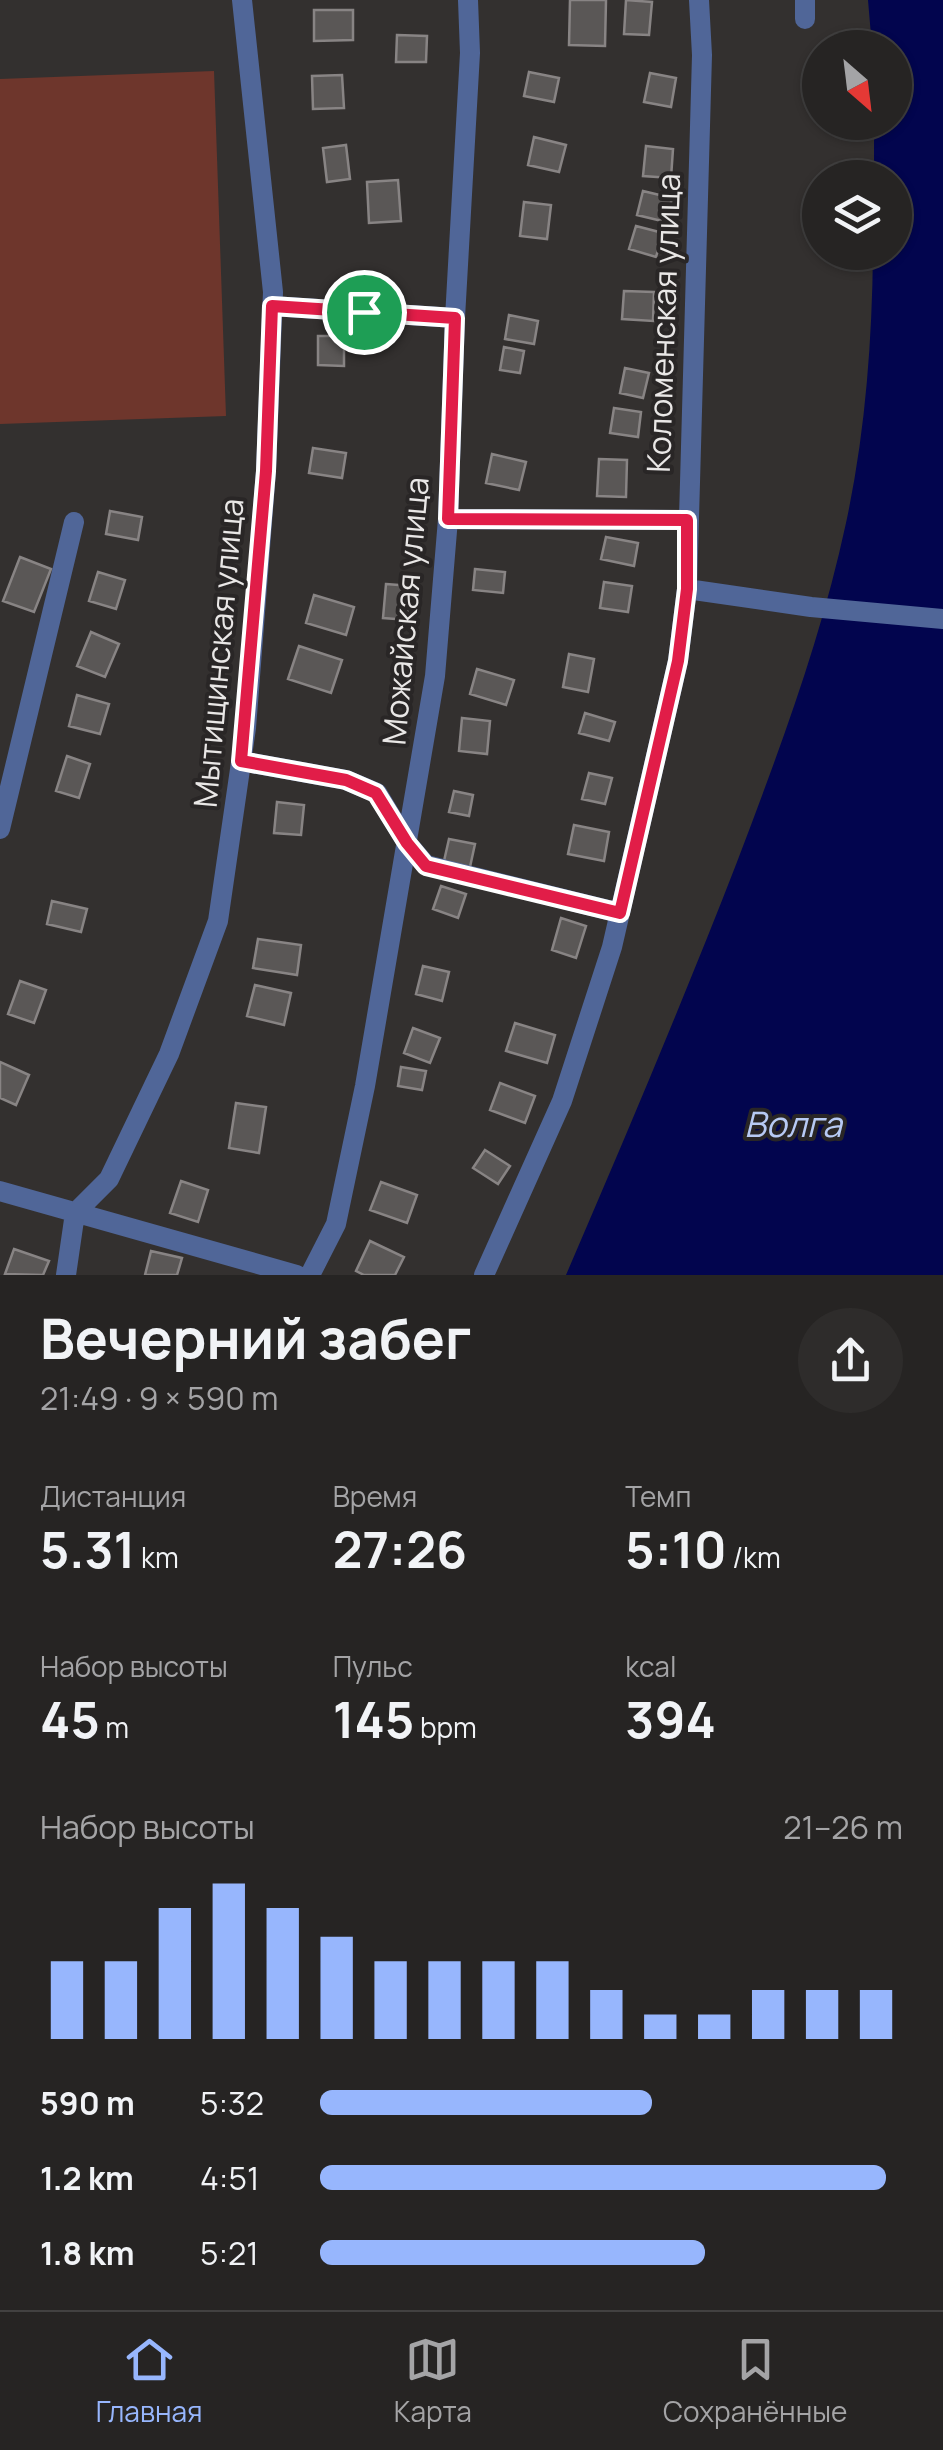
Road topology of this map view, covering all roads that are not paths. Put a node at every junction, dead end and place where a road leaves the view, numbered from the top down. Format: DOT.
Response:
graph roads {
  1 [pos="242,0"];
  2 [pos="468,0"];
  3 [pos="699,0"];
  4 [pos="272,306"];
  5 [pos="455,318"];
  6 [pos="448,519"];
  7 [pos="687,520"];
  8 [pos="74,522"];
  9 [pos="687,589"];
  10 [pos="943,619"];
  11 [pos="241,761"];
  12 [pos="0,830"];
  13 [pos="407,843"];
  14 [pos="620,913"];
  15 [pos="0,1191"];
  16 [pos="75,1213"];
  17 [pos="66,1275"];
  18 [pos="297,1275"];
  19 [pos="310,1275"];
  20 [pos="484,1275"];
  1 -- 4 [label="street, Мытищинская улица"];
  2 -- 5 [label="street, Можайская улица"];
  3 -- 7 [label="street, Коломенская улица"];
  4 -- 5 [label="street"];
  4 -- 11 [label="street, Мытищинская улица"];
  5 -- 6 [label="street, Можайская улица"];
  6 -- 7 [label="street"];
  6 -- 13 [label="street, Можайская улица"];
  7 -- 9 [label="street, Коломенская улица"];
  8 -- 12 [label="street"];
  9 -- 10 [label="street"];
  9 -- 14 [label="street, Коломенская улица"];
  11 -- 13 [label="street"];
  11 -- 16 [label="street, Мытищинская улица"];
  13 -- 14 [label="street"];
  13 -- 19 [label="street, Можайская улица"];
  14 -- 20 [label="street, Коломенская улица"];
  15 -- 16 [label="street"];
  16 -- 17 [label="street"];
  16 -- 18 [label="street"];
}
